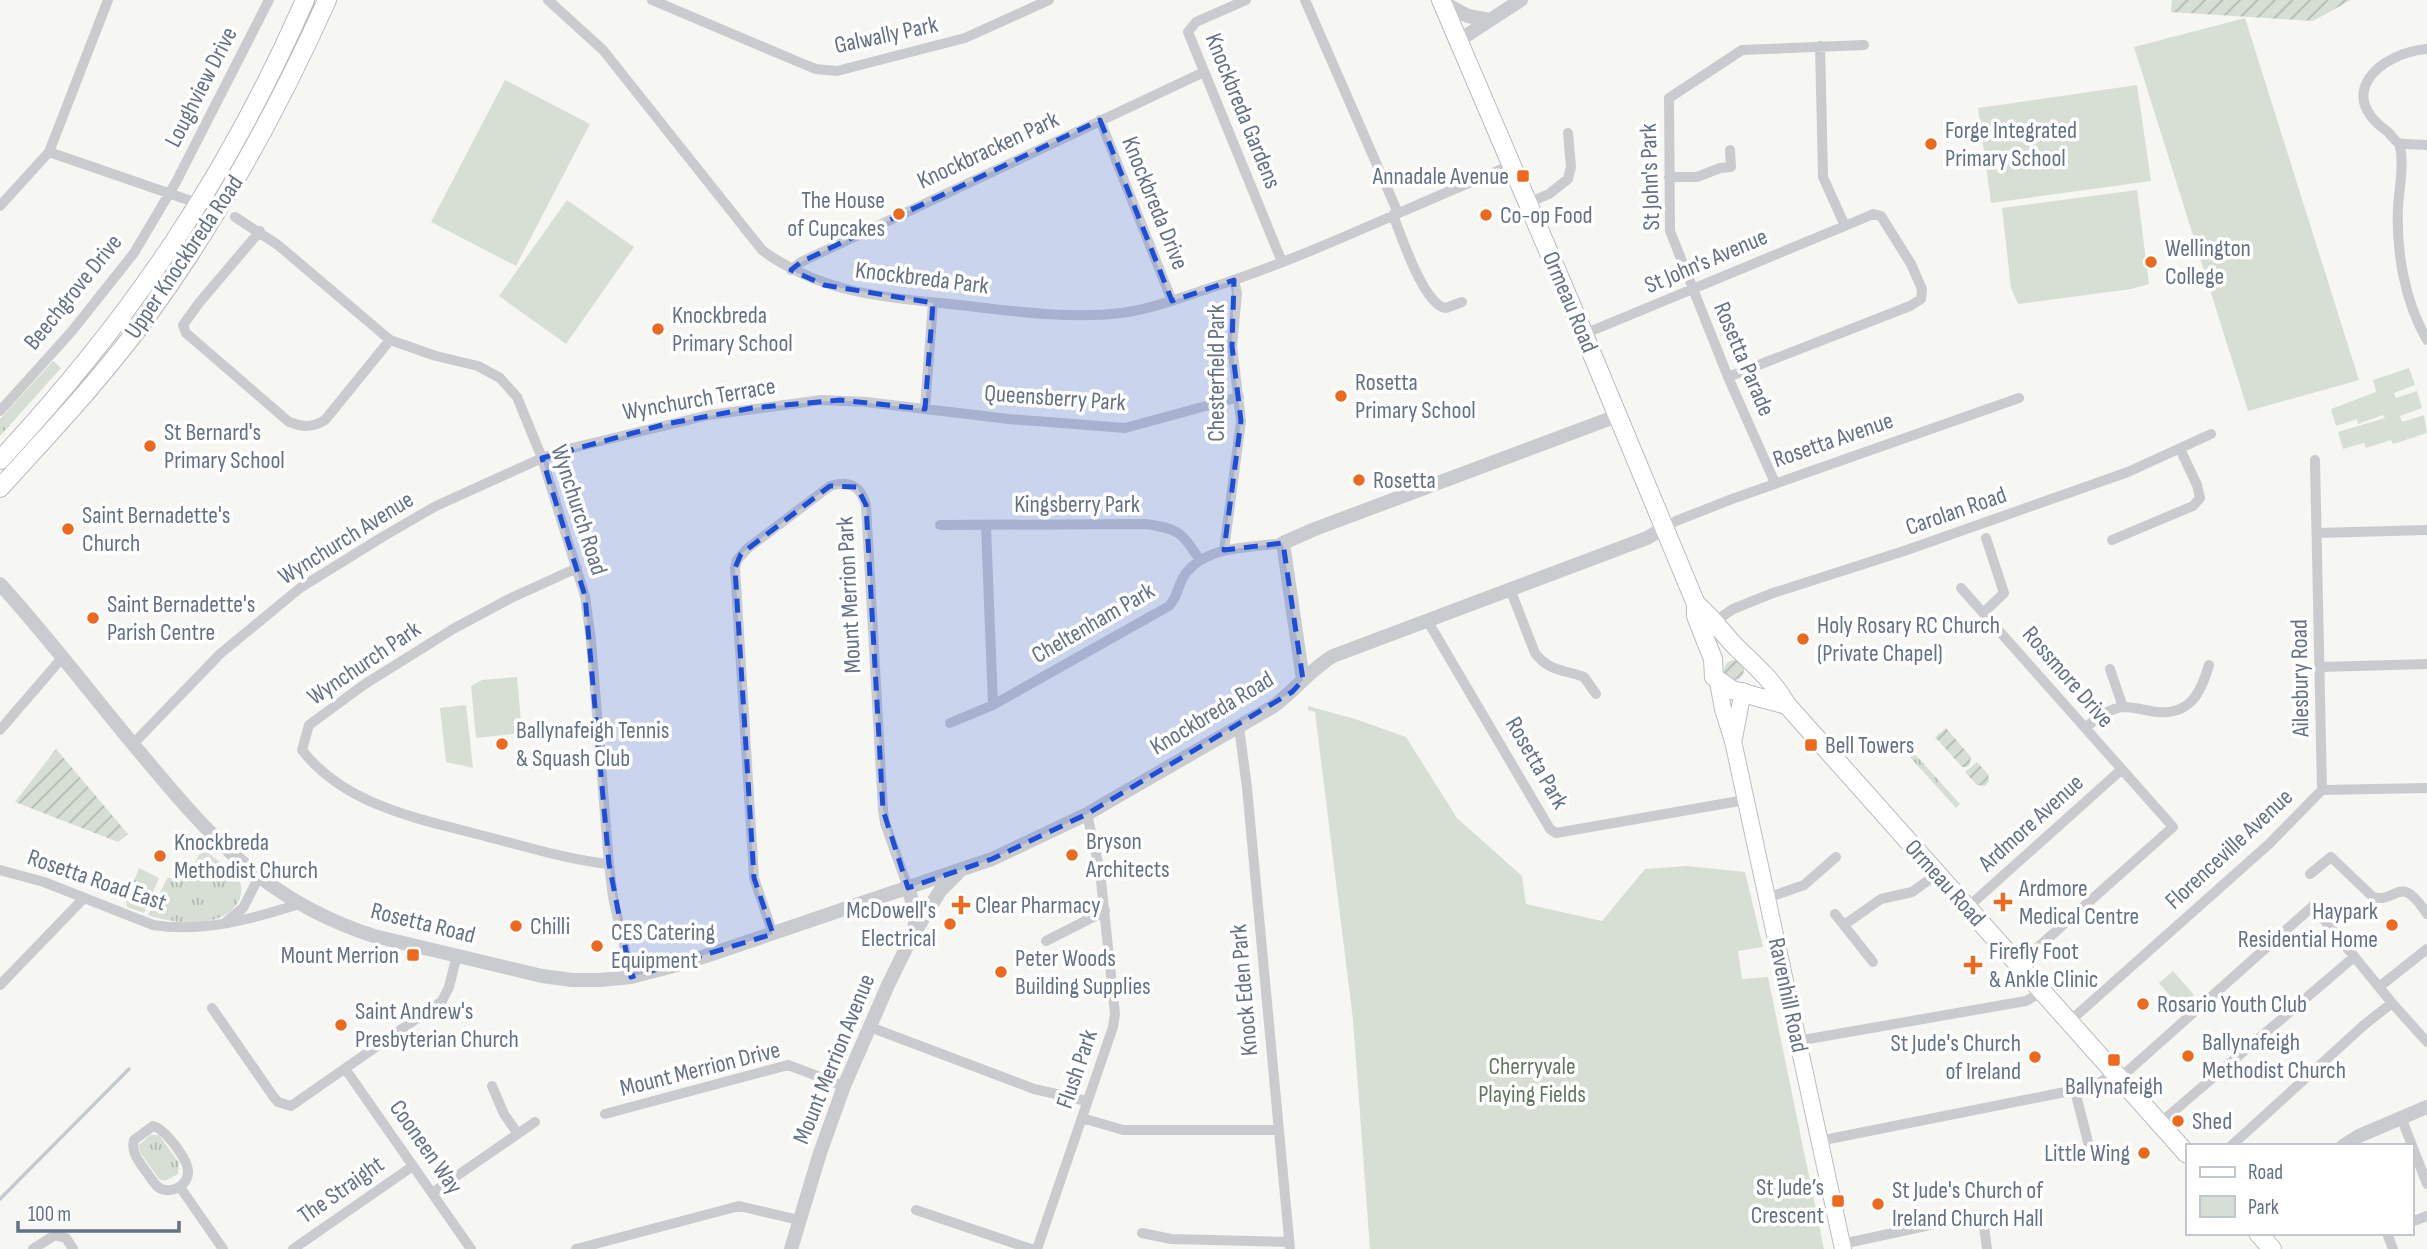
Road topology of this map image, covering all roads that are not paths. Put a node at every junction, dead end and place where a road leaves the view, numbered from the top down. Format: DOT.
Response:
graph roads {
  1 [pos="108,0"];
  2 [pos="268,0"];
  3 [pos="305,0"];
  4 [pos="327,0"];
  5 [pos="548,0"];
  6 [pos="653,0"];
  7 [pos="1049,0"];
  8 [pos="1306,0"];
  9 [pos="1521,0"];
  10 [pos="1242,1"];
  11 [pos="1441,1"];
  12 [pos="1490,20"];
  13 [pos="1458,41"];
  14 [pos="1864,45"];
  15 [pos="1820,46"];
  16 [pos="2427,49"];
  17 [pos="1203,72"];
  18 [pos="1100,121"];
  19 [pos="1568,133"];
  20 [pos="2399,143"];
  21 [pos="2427,145"];
  22 [pos="1730,150"];
  23 [pos="49,152"];
  24 [pos="1556,153"];
  25 [pos="1569,153"];
  26 [pos="1512,166"];
  27 [pos="1670,177"];
  28 [pos="169,192"];
  29 [pos="1528,202"];
  30 [pos="200,204"];
  31 [pos="0,206"];
  32 [pos="217,213"];
  33 [pos="1396,214"];
  34 [pos="235,217"];
  35 [pos="1845,226"];
  36 [pos="260,231"];
  37 [pos="1282,262"];
  38 [pos="791,270"];
  39 [pos="1234,280"];
  40 [pos="1692,289"];
  41 [pos="1172,301"];
  42 [pos="1462,302"];
  43 [pos="933,303"];
  44 [pos="1584,334"];
  45 [pos="390,340"];
  46 [pos="2427,340"];
  47 [pos="1728,377"];
  48 [pos="1239,397"];
  49 [pos="2019,398"];
  50 [pos="866,402"];
  51 [pos="925,409"];
  52 [pos="0,411"];
  53 [pos="67,415"];
  54 [pos="1618,416"];
  55 [pos="2211,434"];
  56 [pos="2180,449"];
  57 [pos="542,458"];
  58 [pos="0,460"];
  59 [pos="2315,460"];
  60 [pos="1775,483"];
  61 [pos="0,488"];
  62 [pos="0,503"];
  63 [pos="940,525"];
  64 [pos="986,526"];
  65 [pos="1664,528"];
  66 [pos="2427,530"];
  67 [pos="2318,533"];
  68 [pos="1986,538"];
  69 [pos="2112,540"];
  70 [pos="1283,543"];
  71 [pos="1224,550"];
  72 [pos="1200,560"];
  73 [pos="577,568"];
  74 [pos="0,584"];
  75 [pos="1961,588"];
  76 [pos="1510,589"];
  77 [pos="1696,604"];
  78 [pos="1984,612"];
  79 [pos="1427,620"];
  80 [pos="1714,622"];
  81 [pos="1736,647"];
  82 [pos="1710,653"];
  83 [pos="62,658"];
  84 [pos="1754,663"];
  85 [pos="2427,664"];
  86 [pos="2209,665"];
  87 [pos="2321,667"];
  88 [pos="2110,669"];
  89 [pos="1303,680"];
  90 [pos="1718,681"];
  91 [pos="1743,691"];
  92 [pos="1596,694"];
  93 [pos="993,705"];
  94 [pos="1787,705"];
  95 [pos="2123,707"];
  96 [pos="950,723"];
  97 [pos="1239,727"];
  98 [pos="2085,728"];
  99 [pos="0,730"];
  100 [pos="1733,741"];
  101 [pos="133,744"];
  102 [pos="2121,770"];
  103 [pos="2427,788"];
  104 [pos="2322,790"];
  105 [pos="1745,800"];
  106 [pos="1087,814"];
  107 [pos="1836,857"];
  108 [pos="609,864"];
  109 [pos="0,870"];
  110 [pos="961,870"];
  111 [pos="1937,874"];
  112 [pos="2310,874"];
  113 [pos="259,877"];
  114 [pos="908,888"];
  115 [pos="250,897"];
  116 [pos="84,898"];
  117 [pos="1767,898"];
  118 [pos="299,904"];
  119 [pos="1968,908"];
  120 [pos="1105,911"];
  121 [pos="267,914"];
  122 [pos="1835,914"];
  123 [pos="2427,914"];
  124 [pos="222,924"];
  125 [pos="1844,925"];
  126 [pos="914,932"];
  127 [pos="773,934"];
  128 [pos="1046,941"];
  129 [pos="2423,953"];
  130 [pos="457,955"];
  131 [pos="2354,957"];
  132 [pos="1873,962"];
  133 [pos="2019,964"];
  134 [pos="2427,967"];
  135 [pos="631,977"];
  136 [pos="0,985"];
  137 [pos="2379,987"];
  138 [pos="2042,992"];
  139 [pos="2392,1003"];
  140 [pos="212,1008"];
  141 [pos="2070,1021"];
  142 [pos="870,1027"];
  143 [pos="1797,1041"];
  144 [pos="2427,1042"];
  145 [pos="345,1070"];
  146 [pos="2117,1076"];
  147 [pos="492,1086"];
  148 [pos="844,1086"];
  149 [pos="2075,1091"];
  150 [pos="1087,1101"];
  151 [pos="2427,1107"];
  152 [pos="605,1114"];
  153 [pos="2401,1117"];
  154 [pos="1082,1118"];
  155 [pos="535,1122"];
  156 [pos="2160,1124"];
  157 [pos="1278,1130"];
  158 [pos="518,1134"];
  159 [pos="1819,1141"];
  160 [pos="2088,1142"];
  161 [pos="2233,1144"];
  162 [pos="2347,1144"];
  163 [pos="2411,1144"];
  164 [pos="2413,1148"];
  165 [pos="2186,1153"];
  166 [pos="413,1166"];
  167 [pos="2427,1184"];
  168 [pos="180,1187"];
  169 [pos="432,1193"];
  170 [pos="916,1210"];
  171 [pos="799,1220"];
  172 [pos="1142,1233"];
  173 [pos="2260,1235"];
  174 [pos="1289,1245"];
  175 [pos="1842,1246"];
  176 [pos="33,1249"];
  177 [pos="73,1249"];
  178 [pos="223,1249"];
  179 [pos="293,1249"];
  180 [pos="471,1249"];
  181 [pos="576,1249"];
  182 [pos="791,1249"];
  183 [pos="1031,1249"];
  184 [pos="1037,1249"];
  185 [pos="1987,1249"];
  186 [pos="2272,1249"];
  1 -- 23 [label="street"];
  2 -- 28 [label="street, Loughview Drive"];
  3 -- 30 [label="main road, Upper Knockbreda Road"];
  4 -- 32 [label="main road, Upper Knockbreda Road"];
  5 -- 38 [label="street, Knockbreda Park"];
  6 -- 7 [label="street, Galwally Park"];
  8 -- 33 [label="street"];
  9 -- 12 [label="street"];
  10 -- 17 [label="street, Knockbreda Gardens"];
  11 -- 12 [label="street"];
  11 -- 13 [label="main road, Ormeau Road"];
  12 -- 13 [label="street"];
  13 -- 26 [label="main road, Ormeau Road"];
  14 -- 15 [label="street, St John's Park"];
  15 -- 27 [label="street, St John's Park"];
  15 -- 35 [label="street"];
  16 -- 20 [label="street"];
  17 -- 18 [label="street, Knockbracken Park"];
  17 -- 37 [label="street, Knockbreda Gardens"];
  18 -- 38 [label="street, Knockbracken Park"];
  18 -- 41 [label="street, Knockbreda Drive"];
  19 -- 25 [label="street"];
  20 -- 21 [label="street"];
  20 -- 46 [label="street"];
  22 -- 27 [label="street"];
  23 -- 28 [label="street"];
  23 -- 31 [label="street"];
  24 -- 25 [label="street"];
  25 -- 29 [label="street"];
  26 -- 29 [label="main road, Ormeau Road"];
  26 -- 33 [label="street, Knockbreda Park"];
  27 -- 40 [label="street, St John's Park"];
  28 -- 30 [label="street"];
  28 -- 52 [label="street, Beechgrove Drive"];
  29 -- 44 [label="main road, Ormeau Road"];
  30 -- 32 [label="main road"];
  30 -- 58 [label="main road, Upper Knockbreda Road"];
  32 -- 53 [label="main road, Upper Knockbreda Road"];
  33 -- 37 [label="street, Knockbreda Park"];
  33 -- 42 [label="street"];
  34 -- 36 [label="street, Wynchurch Road"];
  35 -- 40 [label="street, St John's Avenue"];
  35 -- 47 [label="street, St John's Avenue"];
  36 -- 45 [label="street, Wynchurch Road"];
  36 -- 45 [label="street"];
  37 -- 39 [label="street, Knockbreda Park"];
  38 -- 43 [label="street, Knockbreda Park"];
  39 -- 41 [label="street, Knockbreda Park"];
  39 -- 48 [label="street, Chesterfield Park"];
  40 -- 44 [label="street, St John's Avenue"];
  40 -- 47 [label="street, Rosetta Parade"];
  41 -- 43 [label="street, Knockbreda Park"];
  43 -- 51 [label="street"];
  44 -- 54 [label="main road, Ormeau Road"];
  45 -- 57 [label="street, Wynchurch Road"];
  47 -- 60 [label="street, Rosetta Parade"];
  48 -- 51 [label="street, Queensberry Park"];
  48 -- 71 [label="street, Chesterfield Park"];
  49 -- 60 [label="street, Rosetta Avenue"];
  50 -- 51 [label="street, Queensberry Park"];
  50 -- 57 [label="street, Wynchurch Terrace"];
  53 -- 61 [label="main road, Upper Knockbreda Road"];
  53 -- 62 [label="main road"];
  54 -- 65 [label="main road, Ormeau Road"];
  54 -- 70 [label="street"];
  55 -- 56 [label="street, Carolan Road"];
  56 -- 69 [label="street"];
  56 -- 80 [label="street, Carolan Road"];
  57 -- 73 [label="street, Wynchurch Road"];
  57 -- 101 [label="street, Wynchurch Avenue"];
  59 -- 67 [label="street, Ailesbury Road"];
  60 -- 65 [label="street, Rosetta Avenue"];
  63 -- 64 [label="street, Kingsberry Park"];
  64 -- 72 [label="street, Kingsberry Park"];
  64 -- 93 [label="street"];
  65 -- 76 [label="street"];
  65 -- 77 [label="main road, Ormeau Road"];
  66 -- 67 [label="street"];
  67 -- 87 [label="street, Ailesbury Road"];
  68 -- 78 [label="street"];
  70 -- 71 [label="street, Cheltenham Park"];
  70 -- 89 [label="street, Knockbreda Road"];
  71 -- 72 [label="street, Cheltenham Park"];
  72 -- 93 [label="street, Cheltenham Park"];
  73 -- 108 [label="street, Wynchurch Road"];
  73 -- 108 [label="street, Wynchurch Park"];
  74 -- 83 [label="street, Rosetta Road"];
  75 -- 78 [label="street, Rossmore Drive"];
  76 -- 79 [label="street"];
  76 -- 92 [label="street"];
  77 -- 80 [label="main road, Ormeau Road"];
  77 -- 82 [label="main road, Ormeau Road"];
  78 -- 98 [label="street, Rossmore Drive"];
  79 -- 89 [label="street"];
  79 -- 105 [label="street, Rosetta Park"];
  80 -- 81 [label="main road, Ormeau Road"];
  80 -- 82 [label="street"];
  81 -- 82 [label="main road"];
  81 -- 84 [label="main road, Ormeau Road"];
  82 -- 90 [label="main road, Ormeau Road"];
  83 -- 99 [label="street"];
  83 -- 101 [label="street, Rosetta Road"];
  84 -- 91 [label="main road"];
  84 -- 94 [label="main road, Ormeau Road"];
  85 -- 87 [label="street"];
  86 -- 95 [label="street"];
  87 -- 104 [label="street, Ailesbury Road"];
  88 -- 95 [label="street"];
  89 -- 97 [label="street, Knockbreda Road"];
  90 -- 91 [label="main road"];
  90 -- 100 [label="main road, Ravenhill Road"];
  91 -- 94 [label="main road"];
  91 -- 100 [label="main road, Ravenhill Road"];
  93 -- 96 [label="street, Cheltenham Park"];
  94 -- 111 [label="main road, Ormeau Road"];
  95 -- 98 [label="street"];
  97 -- 106 [label="street, Knockbreda Road"];
  97 -- 157 [label="street, Knock Eden Park"];
  98 -- 102 [label="street, Rossmore Drive"];
  100 -- 105 [label="main road, Ravenhill Road"];
  101 -- 113 [label="street, Rosetta Road"];
  102 -- 119 [label="street, Ardmore Avenue"];
  102 -- 133 [label="street, Rossmore Drive"];
  103 -- 104 [label="street"];
  104 -- 141 [label="street, Florenceville Avenue"];
  105 -- 117 [label="main road, Ravenhill Road"];
  106 -- 110 [label="street, Knockbreda Road"];
  106 -- 120 [label="street, Flush Park"];
  107 -- 117 [label="street"];
  108 -- 135 [label="street, Wynchurch Road"];
  109 -- 116 [label="street, Rosetta Road East"];
  110 -- 114 [label="street, Rosetta Road"];
  110 -- 126 [label="street"];
  111 -- 119 [label="main road, Ormeau Road"];
  111 -- 125 [label="street"];
  112 -- 123 [label="street"];
  113 -- 115 [label="street"];
  113 -- 118 [label="street, Rosetta Road"];
  114 -- 126 [label="street, Mount Merrion Avenue"];
  114 -- 127 [label="street, Rosetta Road"];
  114 -- 127 [label="street, Mount Merrion Park"];
  115 -- 121 [label="street"];
  115 -- 124 [label="street"];
  116 -- 124 [label="street, Rosetta Road East"];
  116 -- 136 [label="street"];
  117 -- 143 [label="main road, Ravenhill Road"];
  118 -- 121 [label="street, Rosetta Road East"];
  118 -- 130 [label="street, Rosetta Road"];
  119 -- 133 [label="main road, Ormeau Road"];
  120 -- 128 [label="street"];
  120 -- 150 [label="street, Flush Park"];
  121 -- 124 [label="street, Rosetta Road East"];
  122 -- 125 [label="street"];
  125 -- 132 [label="street"];
  126 -- 142 [label="street, Mount Merrion Avenue"];
  127 -- 135 [label="street, Rosetta Road"];
  129 -- 134 [label="street"];
  129 -- 137 [label="street"];
  130 -- 135 [label="street, Rosetta Road"];
  130 -- 145 [label="street"];
  131 -- 137 [label="street"];
  131 -- 146 [label="street"];
  131 -- 156 [label="street"];
  133 -- 138 [label="main road, Ormeau Road"];
  137 -- 139 [label="street"];
  138 -- 141 [label="main road, Ormeau Road"];
  138 -- 143 [label="street"];
  139 -- 144 [label="street"];
  139 -- 161 [label="street"];
  140 -- 145 [label="street"];
  141 -- 146 [label="main road, Ormeau Road"];
  142 -- 148 [label="street, Mount Merrion Avenue"];
  142 -- 150 [label="street"];
  143 -- 159 [label="main road, Ravenhill Road"];
  145 -- 166 [label="street, Cooneen Way"];
  146 -- 149 [label="street"];
  146 -- 156 [label="main road, Ormeau Road"];
  147 -- 158 [label="street"];
  148 -- 152 [label="street, Mount Merrion Drive"];
  148 -- 171 [label="street, Mount Merrion Avenue"];
  149 -- 159 [label="street"];
  149 -- 160 [label="street"];
  150 -- 154 [label="street, Flush Park"];
  151 -- 153 [label="street"];
  153 -- 162 [label="street"];
  153 -- 163 [label="street"];
  154 -- 157 [label="street"];
  154 -- 184 [label="street, Flush Park"];
  155 -- 158 [label="street"];
  156 -- 165 [label="main road, Ormeau Road"];
  157 -- 174 [label="street, Knock Eden Park"];
  158 -- 169 [label="street"];
  159 -- 175 [label="main road, Ravenhill Road"];
  164 -- 167 [label="street"];
  166 -- 169 [label="street, Cooneen Way"];
  166 -- 179 [label="street, The Straight"];
  168 -- 168 [label="street"];
  168 -- 178 [label="street"];
  169 -- 180 [label="street, Cooneen Way"];
  170 -- 183 [label="street"];
  171 -- 181 [label="street"];
  171 -- 182 [label="street, Mount Merrion Avenue"];
  172 -- 174 [label="street"];
  173 -- 186 [label="main road"];
  175 -- 185 [label="street"];
  176 -- 177 [label="street"];
}
